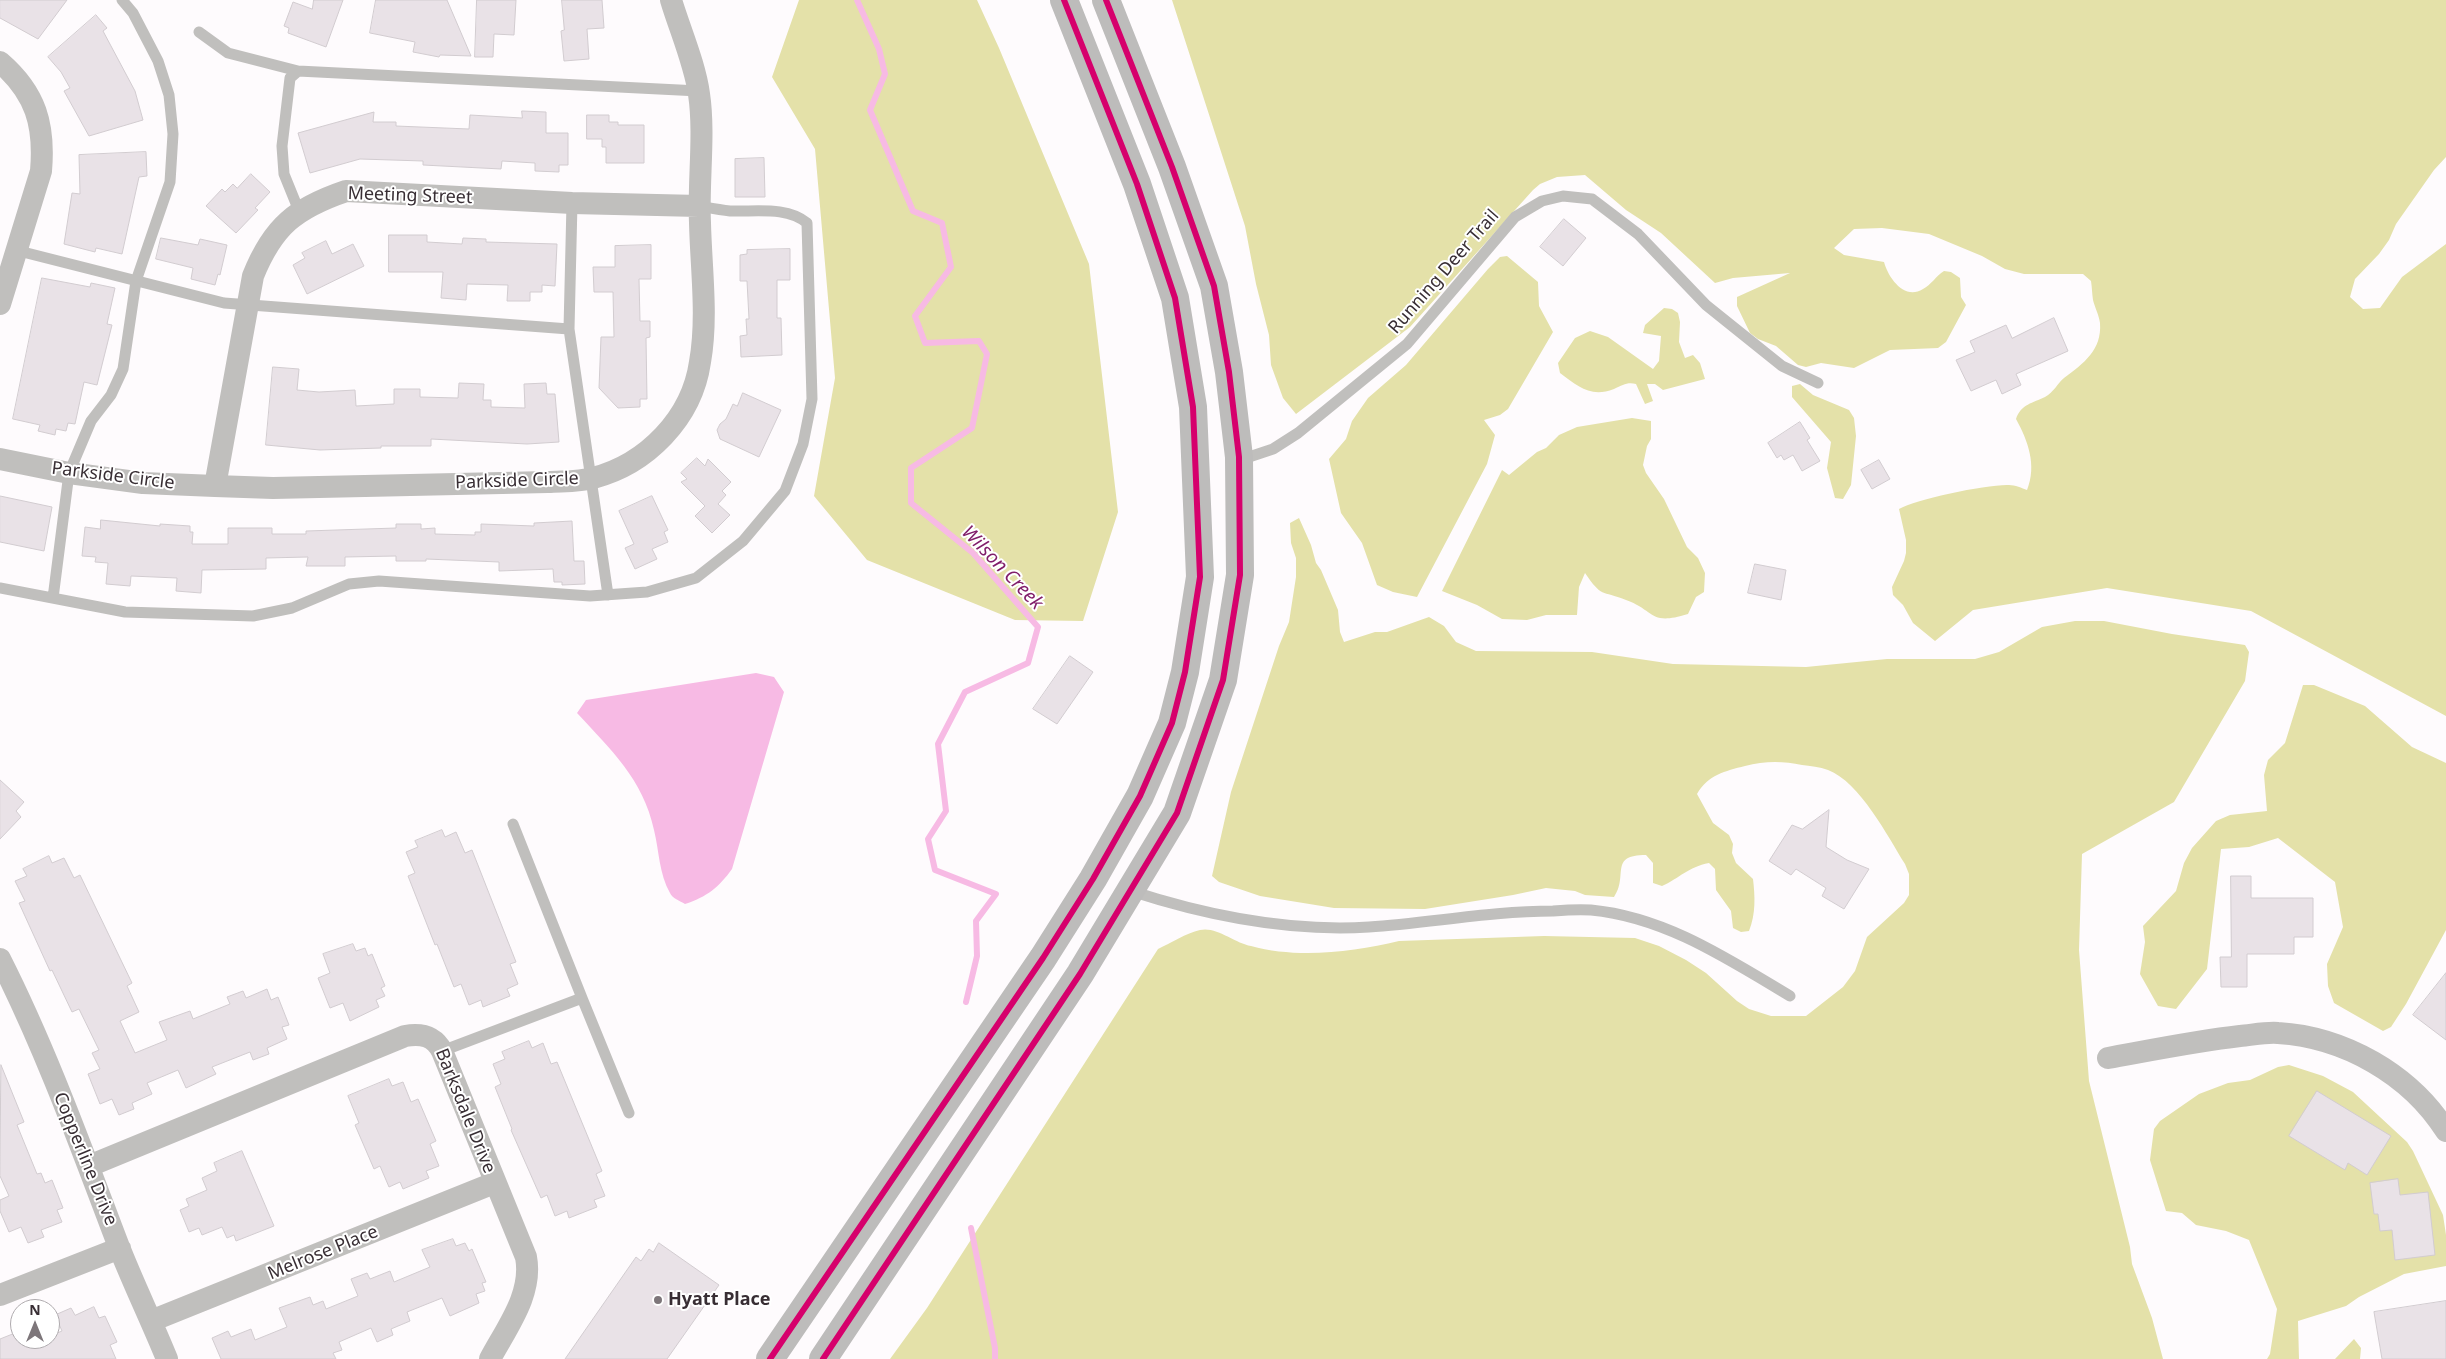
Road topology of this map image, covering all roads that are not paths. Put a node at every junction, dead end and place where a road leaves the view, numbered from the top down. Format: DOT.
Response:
graph roads {
  1 [pos="122,0"];
  2 [pos="672,0"];
  3 [pos="1064,0"];
  4 [pos="1106,0"];
  5 [pos="199,32"];
  6 [pos="0,62"];
  7 [pos="298,71"];
  8 [pos="699,91"];
  9 [pos="572,203"];
  10 [pos="699,206"];
  11 [pos="299,211"];
  12 [pos="15,250"];
  13 [pos="136,281"];
  14 [pos="0,304"];
  15 [pos="247,305"];
  16 [pos="570,329"];
  17 [pos="1818,383"];
  18 [pos="1240,457"];
  19 [pos="0,459"];
  20 [pos="69,473"];
  21 [pos="592,478"];
  22 [pos="215,486"];
  23 [pos="0,588"];
  24 [pos="608,595"];
  25 [pos="53,598"];
  26 [pos="513,824"];
  27 [pos="1131,891"];
  28 [pos="0,959"];
  29 [pos="1790,996"];
  30 [pos="582,998"];
  31 [pos="442,1051"];
  32 [pos="2108,1058"];
  33 [pos="629,1113"];
  34 [pos="2446,1131"];
  35 [pos="89,1166"];
  36 [pos="494,1183"];
  37 [pos="120,1248"];
  38 [pos="0,1295"];
  39 [pos="151,1321"];
  40 [pos="167,1359"];
  41 [pos="490,1359"];
  42 [pos="770,1359"];
  43 [pos="823,1359"];
  1 -- 13 [label="lane"];
  2 -- 8 [label="street, Parkside Circle"];
  3 -- 42 [label="highway"];
  4 -- 18 [label="highway"];
  5 -- 7 [label="lane"];
  6 -- 12 [label="street"];
  7 -- 8 [label="lane"];
  7 -- 11 [label="lane"];
  8 -- 10 [label="street, Parkside Circle"];
  9 -- 10 [label="street, Meeting Street"];
  9 -- 11 [label="street, Meeting Street"];
  9 -- 16 [label="lane"];
  10 -- 21 [label="street, Parkside Circle"];
  10 -- 24 [label="lane"];
  11 -- 15 [label="street, Meeting Street"];
  12 -- 13 [label="lane"];
  12 -- 14 [label="street"];
  13 -- 15 [label="lane"];
  13 -- 20 [label="lane"];
  15 -- 16 [label="lane"];
  15 -- 22 [label="street, Meeting Street"];
  16 -- 21 [label="lane"];
  17 -- 18 [label="lane, Running Deer Trail"];
  18 -- 27 [label="highway"];
  19 -- 20 [label="street, Parkside Circle"];
  20 -- 22 [label="street, Parkside Circle"];
  20 -- 25 [label="lane"];
  21 -- 22 [label="street, Parkside Circle"];
  21 -- 24 [label="lane"];
  23 -- 25 [label="lane"];
  24 -- 25 [label="lane"];
  26 -- 30 [label="lane"];
  27 -- 29 [label="lane"];
  27 -- 43 [label="highway"];
  28 -- 35 [label="street, Copperline Drive"];
  30 -- 31 [label="lane"];
  30 -- 33 [label="lane"];
  31 -- 35 [label="street, Barksdale Drive"];
  31 -- 36 [label="street, Barksdale Drive"];
  32 -- 34 [label="street"];
  35 -- 37 [label="street, Copperline Drive"];
  36 -- 39 [label="street, Melrose Place"];
  36 -- 41 [label="street, Barksdale Drive"];
  37 -- 38 [label="street"];
  37 -- 39 [label="street, Copperline Drive"];
  39 -- 40 [label="street, Copperline Drive"];
}
